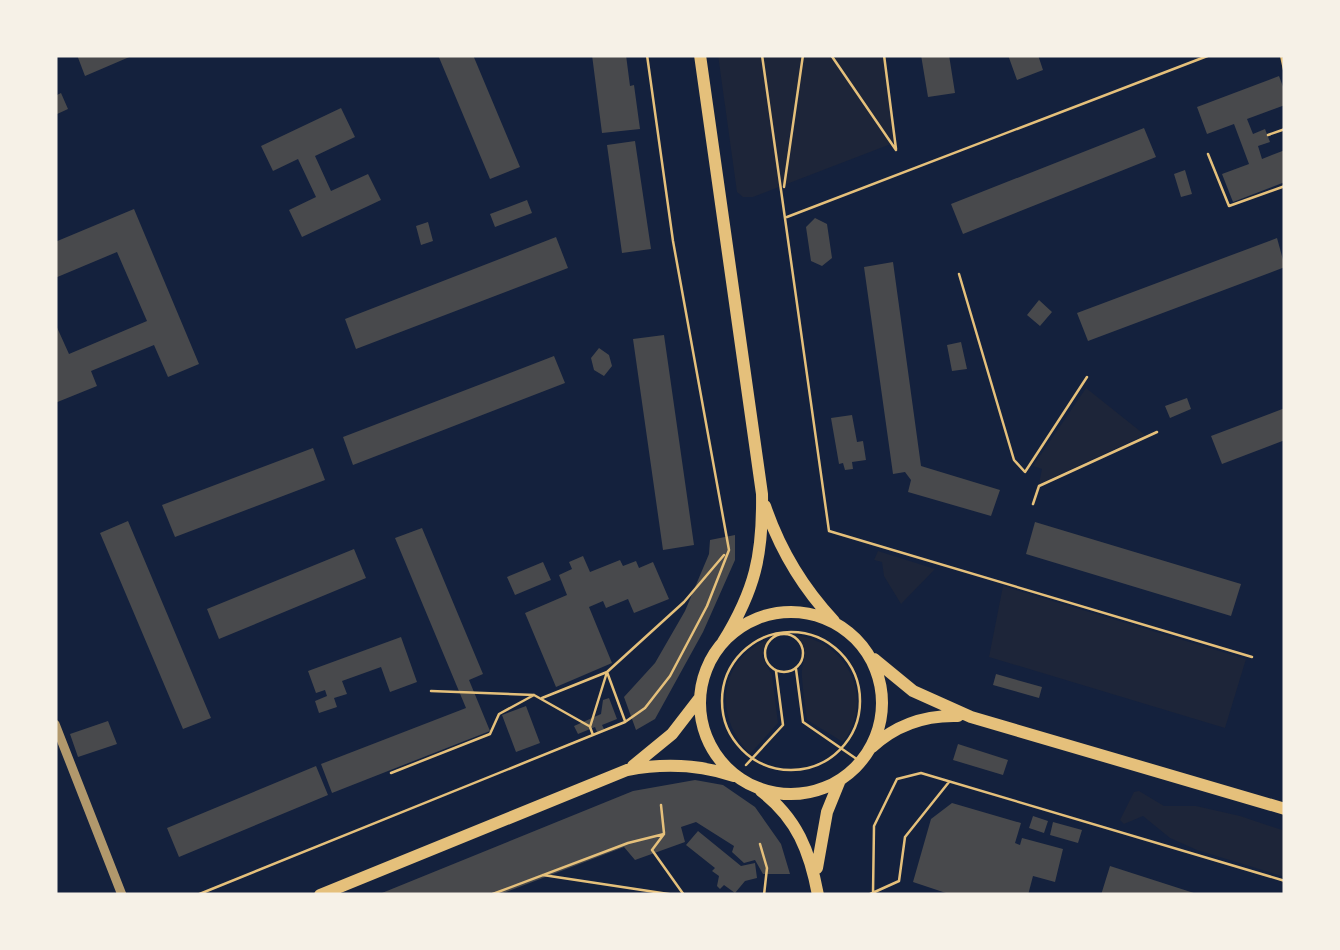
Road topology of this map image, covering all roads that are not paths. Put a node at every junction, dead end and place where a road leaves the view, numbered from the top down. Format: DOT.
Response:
graph roads {
  1 [pos="700,55"];
  2 [pos="762,494"];
  3 [pos="840,626"];
  4 [pos="723,642"];
  5 [pos="864,650"];
  6 [pos="700,696"];
  7 [pos="971,718"];
  8 [pos="55,724"];
  9 [pos="865,756"];
  10 [pos="627,770"];
  11 [pos="739,777"];
  12 [pos="840,780"];
  13 [pos="755,786"];
  14 [pos="1285,808"];
  15 [pos="816,888"];
  16 [pos="122,895"];
  17 [pos="320,895"];
  1 -- 2 [label="main road"];
  2 -- 3 [label="main road"];
  2 -- 4 [label="main road"];
  3 -- 4 [label="main road"];
  3 -- 5 [label="main road"];
  4 -- 6 [label="main road"];
  5 -- 7 [label="main road"];
  5 -- 9 [label="main road"];
  6 -- 10 [label="main road"];
  6 -- 11 [label="main road"];
  7 -- 9 [label="main road"];
  7 -- 14 [label="main road"];
  8 -- 16 [label="street"];
  9 -- 12 [label="main road"];
  10 -- 11 [label="main road"];
  10 -- 17 [label="main road"];
  11 -- 13 [label="main road"];
  12 -- 13 [label="main road"];
  12 -- 15 [label="main road"];
  13 -- 15 [label="main road"];
}
